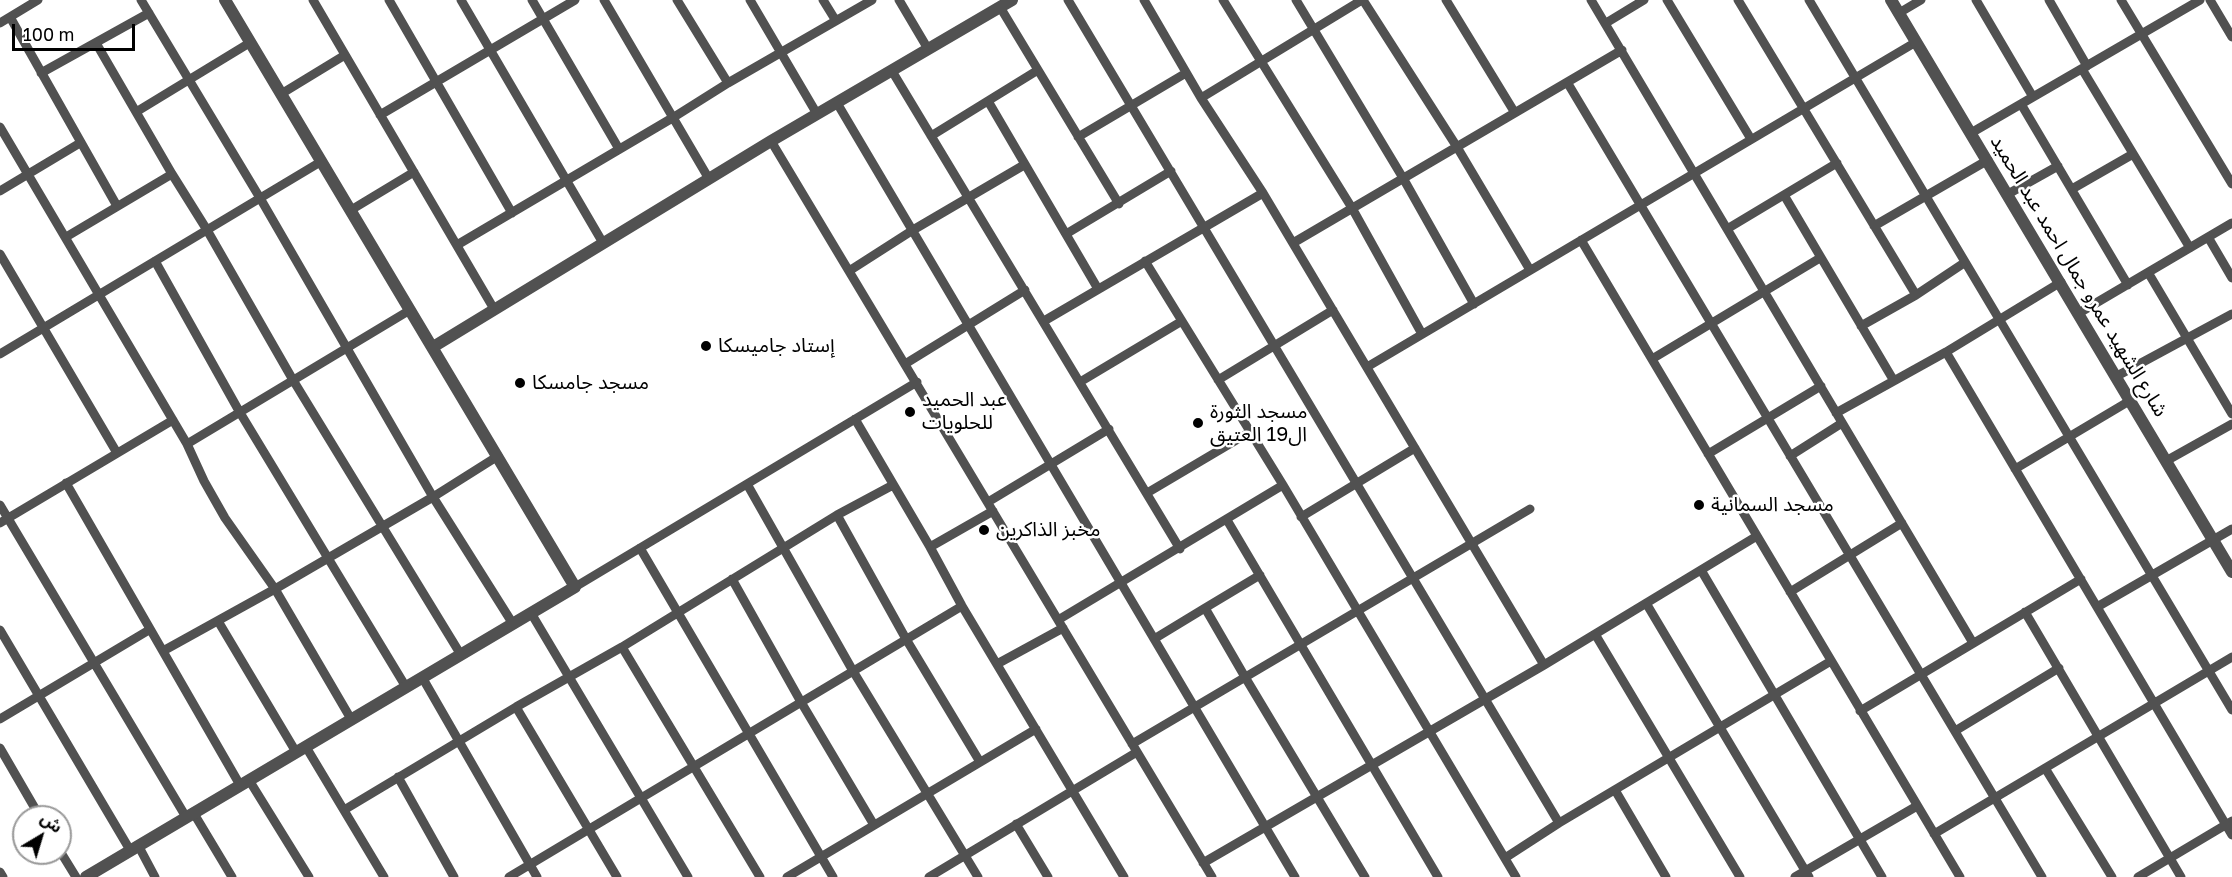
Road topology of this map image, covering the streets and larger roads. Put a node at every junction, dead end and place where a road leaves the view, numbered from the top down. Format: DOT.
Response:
graph roads {
  1 [pos="38,0"];
  2 [pos="141,0"];
  3 [pos="225,0"];
  4 [pos="313,0"];
  5 [pos="388,0"];
  6 [pos="461,0"];
  7 [pos="532,0"];
  8 [pos="574,0"];
  9 [pos="604,0"];
  10 [pos="677,0"];
  11 [pos="750,0"];
  12 [pos="824,0"];
  13 [pos="872,0"];
  14 [pos="899,0"];
  15 [pos="1012,0"];
  16 [pos="1068,0"];
  17 [pos="1144,0"];
  18 [pos="1223,0"];
  19 [pos="1296,0"];
  20 [pos="1363,0"];
  21 [pos="1446,0"];
  22 [pos="1591,0"];
  23 [pos="1644,0"];
  24 [pos="1667,0"];
  25 [pos="1738,0"];
  26 [pos="1809,0"];
  27 [pos="1891,0"];
  28 [pos="1921,0"];
  29 [pos="1976,0"];
  30 [pos="2049,0"];
  31 [pos="2121,0"];
  32 [pos="2200,0"];
  33 [pos="2210,0"];
  34 [pos="1000,7"];
  35 [pos="148,13"];
  36 [pos="1899,13"];
  37 [pos="10,17"];
  38 [pos="543,19"];
  39 [pos="836,21"];
  40 [pos="0,22"];
  41 [pos="1606,23"];
  42 [pos="1314,29"];
  43 [pos="2142,35"];
  44 [pos="2232,36"];
  45 [pos="250,42"];
  46 [pos="1916,42"];
  47 [pos="96,43"];
  48 [pos="928,49"];
  49 [pos="490,50"];
  50 [pos="1622,50"];
  51 [pos="782,53"];
  52 [pos="345,55"];
  53 [pos="1260,62"];
  54 [pos="2084,68"];
  55 [pos="1038,70"];
  56 [pos="892,71"];
  57 [pos="41,73"];
  58 [pos="1186,73"];
  59 [pos="1855,77"];
  60 [pos="189,80"];
  61 [pos="436,82"];
  62 [pos="1567,82"];
  63 [pos="728,83"];
  64 [pos="281,94"];
  65 [pos="2033,97"];
  66 [pos="1201,98"];
  67 [pos="988,101"];
  68 [pos="837,103"];
  69 [pos="2021,104"];
  70 [pos="1131,105"];
  71 [pos="1803,108"];
  72 [pos="136,112"];
  73 [pos="1515,113"];
  74 [pos="817,114"];
  75 [pos="380,115"];
  76 [pos="674,117"];
  77 [pos="0,127"];
  78 [pos="1971,133"];
  79 [pos="931,136"];
  80 [pos="1078,137"];
  81 [pos="1751,139"];
  82 [pos="771,141"];
  83 [pos="80,143"];
  84 [pos="1457,147"];
  85 [pos="619,149"];
  86 [pos="2133,154"];
  87 [pos="1988,160"];
  88 [pos="322,161"];
  89 [pos="1837,163"];
  90 [pos="1024,165"];
  91 [pos="2058,166"];
  92 [pos="1171,171"];
  93 [pos="414,172"];
  94 [pos="1694,173"];
  95 [pos="28,174"];
  96 [pos="172,174"];
  97 [pos="1403,178"];
  98 [pos="709,179"];
  99 [pos="567,180"];
  100 [pos="2232,184"];
  101 [pos="2072,189"];
  102 [pos="0,191"];
  103 [pos="1263,193"];
  104 [pos="2008,194"];
  105 [pos="1784,195"];
  106 [pos="1926,197"];
  107 [pos="261,198"];
  108 [pos="968,199"];
  109 [pos="1119,204"];
  110 [pos="1640,204"];
  111 [pos="117,206"];
  112 [pos="1352,208"];
  113 [pos="351,210"];
  114 [pos="512,213"];
  115 [pos="2232,223"];
  116 [pos="1874,226"];
  117 [pos="1204,227"];
  118 [pos="1727,229"];
  119 [pos="207,230"];
  120 [pos="913,230"];
  121 [pos="1066,234"];
  122 [pos="66,237"];
  123 [pos="2208,237"];
  124 [pos="1581,240"];
  125 [pos="603,243"];
  126 [pos="1293,243"];
  127 [pos="457,245"];
  128 [pos="2190,248"];
  129 [pos="0,254"];
  130 [pos="1820,258"];
  131 [pos="155,261"];
  132 [pos="1145,261"];
  133 [pos="1964,263"];
  134 [pos="1530,270"];
  135 [pos="849,271"];
  136 [pos="2149,274"];
  137 [pos="2232,278"];
  138 [pos="2061,282"];
  139 [pos="2128,285"];
  140 [pos="1098,289"];
  141 [pos="1025,290"];
  142 [pos="1765,291"];
  143 [pos="98,294"];
  144 [pos="1916,295"];
  145 [pos="1474,303"];
  146 [pos="494,309"];
  147 [pos="410,310"];
  148 [pos="1333,310"];
  149 [pos="2079,313"];
  150 [pos="2232,314"];
  151 [pos="2000,320"];
  152 [pos="1044,321"];
  153 [pos="1182,321"];
  154 [pos="1710,323"];
  155 [pos="968,325"];
  156 [pos="1861,326"];
  157 [pos="44,327"];
  158 [pos="1422,334"];
  159 [pos="2187,338"];
  160 [pos="1274,345"];
  161 [pos="433,347"];
  162 [pos="346,349"];
  163 [pos="1946,352"];
  164 [pos="0,354"];
  165 [pos="1652,358"];
  166 [pos="905,364"];
  167 [pos="1366,367"];
  168 [pos="2116,376"];
  169 [pos="293,380"];
  170 [pos="1218,380"];
  171 [pos="1894,381"];
  172 [pos="916,382"];
  173 [pos="1080,382"];
  174 [pos="1821,386"];
  175 [pos="2131,400"];
  176 [pos="239,411"];
  177 [pos="1836,413"];
  178 [pos="2232,414"];
  179 [pos="1767,417"];
  180 [pos="855,419"];
  181 [pos="173,420"];
  182 [pos="1842,423"];
  183 [pos="2232,424"];
  184 [pos="1109,429"];
  185 [pos="1250,432"];
  186 [pos="2069,437"];
  187 [pos="187,444"];
  188 [pos="1414,448"];
  189 [pos="117,453"];
  190 [pos="1708,454"];
  191 [pos="498,456"];
  192 [pos="1790,456"];
  193 [pos="2166,461"];
  194 [pos="1051,464"];
  195 [pos="2015,469"];
  196 [pos="66,483"];
  197 [pos="1356,483"];
  198 [pos="747,484"];
  199 [pos="893,485"];
  200 [pos="1283,485"];
  201 [pos="1147,493"];
  202 [pos="433,497"];
  203 [pos="988,502"];
  204 [pos="0,505"];
  205 [pos="1530,509"];
  206 [pos="993,511"];
  207 [pos="837,515"];
  208 [pos="1301,516"];
  209 [pos="4,520"];
  210 [pos="1227,520"];
  211 [pos="1902,524"];
  212 [pos="383,525"];
  213 [pos="2232,529"];
  214 [pos="1757,536"];
  215 [pos="2213,539"];
  216 [pos="1471,544"];
  217 [pos="930,547"];
  218 [pos="640,548"];
  219 [pos="782,548"];
  220 [pos="1180,549"];
  221 [pos="1850,556"];
  222 [pos="329,558"];
  223 [pos="1701,570"];
  224 [pos="2232,572"];
  225 [pos="1260,575"];
  226 [pos="2152,575"];
  227 [pos="1413,578"];
  228 [pos="732,579"];
  229 [pos="2080,579"];
  230 [pos="1122,583"];
  231 [pos="575,587"];
  232 [pos="275,589"];
  233 [pos="1790,592"];
  234 [pos="1646,603"];
  235 [pos="962,606"];
  236 [pos="2097,607"];
  237 [pos="1205,608"];
  238 [pos="1358,610"];
  239 [pos="678,611"];
  240 [pos="2025,612"];
  241 [pos="531,613"];
  242 [pos="218,621"];
  243 [pos="513,624"];
  244 [pos="1060,624"];
  245 [pos="0,630"];
  246 [pos="149,630"];
  247 [pos="1595,634"];
  248 [pos="906,639"];
  249 [pos="1154,639"];
  250 [pos="1973,643"];
  251 [pos="1300,644"];
  252 [pos="622,647"];
  253 [pos="163,651"];
  254 [pos="460,655"];
  255 [pos="2232,657"];
  256 [pos="1831,661"];
  257 [pos="93,663"];
  258 [pos="997,664"];
  259 [pos="1544,665"];
  260 [pos="2059,668"];
  261 [pos="854,671"];
  262 [pos="2209,671"];
  263 [pos="1921,675"];
  264 [pos="569,676"];
  265 [pos="422,677"];
  266 [pos="1245,677"];
  267 [pos="406,687"];
  268 [pos="1774,695"];
  269 [pos="39,696"];
  270 [pos="1485,699"];
  271 [pos="801,702"];
  272 [pos="2154,703"];
  273 [pos="1194,706"];
  274 [pos="516,707"];
  275 [pos="2232,710"];
  276 [pos="1860,711"];
  277 [pos="0,719"];
  278 [pos="351,719"];
  279 [pos="1720,727"];
  280 [pos="1036,729"];
  281 [pos="1955,731"];
  282 [pos="1430,732"];
  283 [pos="748,734"];
  284 [pos="2099,736"];
  285 [pos="459,741"];
  286 [pos="0,748"];
  287 [pos="1134,748"];
  288 [pos="301,749"];
  289 [pos="1668,758"];
  290 [pos="980,762"];
  291 [pos="1372,765"];
  292 [pos="694,766"];
  293 [pos="2045,768"];
  294 [pos="398,777"];
  295 [pos="244,782"];
  296 [pos="1073,790"];
  297 [pos="1615,790"];
  298 [pos="928,792"];
  299 [pos="640,797"];
  300 [pos="1317,797"];
  301 [pos="1994,798"];
  302 [pos="33,805"];
  303 [pos="1917,806"];
  304 [pos="344,810"];
  305 [pos="189,815"];
  306 [pos="1559,823"];
  307 [pos="2229,823"];
  308 [pos="1016,824"];
  309 [pos="874,825"];
  310 [pos="1265,827"];
  311 [pos="588,828"];
  312 [pos="1934,834"];
  313 [pos="2232,835"];
  314 [pos="1860,839"];
  315 [pos="134,848"];
  316 [pos="965,856"];
  317 [pos="820,857"];
  318 [pos="1505,858"];
  319 [pos="2171,858"];
  320 [pos="1203,863"];
  321 [pos="530,865"];
  322 [pos="0,872"];
  323 [pos="1807,874"];
  324 [pos="381,876"];
  325 [pos="3,877"];
  326 [pos="86,877"];
  327 [pos="155,877"];
  328 [pos="232,877"];
  329 [pos="309,877"];
  330 [pos="454,877"];
  331 [pos="509,877"];
  332 [pos="537,877"];
  333 [pos="617,877"];
  334 [pos="688,877"];
  335 [pos="760,877"];
  336 [pos="788,877"];
  337 [pos="833,877"];
  338 [pos="929,877"];
  339 [pos="978,877"];
  340 [pos="1048,877"];
  341 [pos="1124,877"];
  342 [pos="1212,877"];
  343 [pos="1295,877"];
  344 [pos="1365,877"];
  345 [pos="1438,877"];
  346 [pos="1516,877"];
  347 [pos="1666,877"];
  348 [pos="1740,877"];
  349 [pos="1795,877"];
  350 [pos="1882,877"];
  351 [pos="1960,877"];
  352 [pos="2042,877"];
  353 [pos="2112,877"];
  354 [pos="2138,877"];
  355 [pos="2181,877"];
  1 -- 37 [label="street"];
  2 -- 35 [label="street"];
  3 -- 45 [label="street"];
  4 -- 52 [label="street"];
  5 -- 61 [label="street"];
  6 -- 49 [label="street"];
  7 -- 38 [label="street"];
  8 -- 38 [label="street"];
  9 -- 76 [label="street"];
  10 -- 63 [label="street"];
  11 -- 51 [label="street"];
  12 -- 39 [label="street"];
  13 -- 39 [label="street"];
  14 -- 48 [label="street"];
  15 -- 34 [label="street"];
  16 -- 70 [label="street"];
  17 -- 58 [label="street"];
  18 -- 53 [label="street"];
  19 -- 42 [label="street"];
  20 -- 42 [label="street"];
  20 -- 84 [label="street"];
  21 -- 73 [label="street"];
  22 -- 41 [label="street"];
  23 -- 41 [label="street"];
  24 -- 81 [label="street"];
  25 -- 71 [label="street"];
  26 -- 59 [label="street"];
  27 -- 36 [label="street, شارع الشهيد عمرو جمال احمد عبد الحميد"];
  28 -- 36 [label="street"];
  29 -- 65 [label="street"];
  30 -- 54 [label="street"];
  31 -- 43 [label="street"];
  32 -- 43 [label="street"];
  33 -- 44 [label="street"];
  34 -- 48 [label="street"];
  34 -- 55 [label="street"];
  35 -- 47 [label="street"];
  35 -- 60 [label="street"];
  36 -- 46 [label="street, شارع الشهيد عمرو جمال احمد عبد الحميد"];
  37 -- 40 [label="street"];
  37 -- 57 [label="street"];
  38 -- 49 [label="street"];
  38 -- 85 [label="street"];
  39 -- 51 [label="street"];
  41 -- 50 [label="street"];
  42 -- 53 [label="street"];
  42 -- 97 [label="street"];
  43 -- 54 [label="street"];
  43 -- 100 [label="street"];
  45 -- 60 [label="street"];
  45 -- 64 [label="street"];
  46 -- 59 [label="street"];
  46 -- 78 [label="street, شارع الشهيد عمرو جمال احمد عبد الحميد"];
  47 -- 57 [label="street"];
  47 -- 72 [label="street"];
  48 -- 56 [label="street"];
  49 -- 61 [label="street"];
  49 -- 99 [label="street"];
  50 -- 62 [label="street"];
  50 -- 94 [label="street"];
  51 -- 63 [label="street"];
  51 -- 74 [label="street"];
  52 -- 64 [label="street"];
  52 -- 75 [label="street"];
  53 -- 66 [label="street"];
  53 -- 112 [label="street"];
  54 -- 65 [label="street"];
  54 -- 86 [label="street"];
  55 -- 67 [label="street"];
  55 -- 80 [label="street"];
  56 -- 68 [label="street"];
  56 -- 79 [label="street"];
  57 -- 83 [label="street"];
  58 -- 66 [label="street"];
  58 -- 70 [label="street"];
  59 -- 71 [label="street"];
  59 -- 106 [label="street"];
  60 -- 72 [label="street"];
  60 -- 107 [label="street"];
  61 -- 75 [label="street"];
  61 -- 114 [label="street"];
  62 -- 73 [label="street"];
  62 -- 110 [label="street"];
  63 -- 76 [label="street"];
  64 -- 88 [label="street"];
  65 -- 69 [label="street"];
  66 -- 103 [label="street"];
  67 -- 79 [label="street"];
  67 -- 90 [label="street"];
  68 -- 74 [label="street"];
  68 -- 120 [label="street"];
  69 -- 78 [label="street"];
  69 -- 91 [label="street"];
  70 -- 80 [label="street"];
  70 -- 92 [label="street"];
  71 -- 81 [label="street"];
  71 -- 89 [label="street"];
  72 -- 96 [label="street"];
  73 -- 84 [label="street"];
  74 -- 82 [label="street"];
  75 -- 93 [label="street"];
  76 -- 85 [label="street"];
  76 -- 98 [label="street"];
  77 -- 95 [label="street"];
  78 -- 87 [label="street, شارع الشهيد عمرو جمال احمد عبد الحميد"];
  79 -- 108 [label="street"];
  80 -- 109 [label="street"];
  81 -- 94 [label="street"];
  82 -- 98 [label="street"];
  82 -- 135 [label="street"];
  83 -- 95 [label="street"];
  83 -- 111 [label="street"];
  84 -- 97 [label="street"];
  84 -- 134 [label="street"];
  85 -- 99 [label="street"];
  86 -- 101 [label="street"];
  86 -- 128 [label="street"];
  87 -- 104 [label="street, شارع الشهيد عمرو جمال احمد عبد الحميد"];
  87 -- 106 [label="street"];
  88 -- 107 [label="street"];
  88 -- 113 [label="street"];
  89 -- 105 [label="street"];
  89 -- 116 [label="street"];
  90 -- 108 [label="street"];
  90 -- 121 [label="street"];
  91 -- 101 [label="street"];
  91 -- 104 [label="street"];
  92 -- 109 [label="street"];
  92 -- 117 [label="street"];
  93 -- 113 [label="street"];
  93 -- 127 [label="street"];
  94 -- 110 [label="street"];
  94 -- 118 [label="street"];
  95 -- 102 [label="street"];
  95 -- 122 [label="street"];
  96 -- 111 [label="street"];
  96 -- 119 [label="street"];
  97 -- 112 [label="street"];
  97 -- 145 [label="street"];
  98 -- 125 [label="street"];
  99 -- 114 [label="street"];
  99 -- 125 [label="street"];
  101 -- 139 [label="street"];
  103 -- 117 [label="street"];
  103 -- 126 [label="street"];
  104 -- 138 [label="street, شارع الشهيد عمرو جمال احمد عبد الحميد"];
  105 -- 118 [label="street"];
  105 -- 130 [label="street"];
  106 -- 116 [label="street"];
  106 -- 133 [label="street"];
  107 -- 119 [label="street"];
  107 -- 162 [label="street"];
  108 -- 120 [label="street"];
  108 -- 141 [label="street"];
  109 -- 121 [label="street"];
  110 -- 124 [label="street"];
  110 -- 154 [label="street"];
  111 -- 122 [label="street"];
  112 -- 126 [label="street"];
  112 -- 158 [label="street"];
  113 -- 147 [label="street"];
  114 -- 127 [label="street"];
  115 -- 123 [label="street"];
  116 -- 144 [label="street"];
  117 -- 132 [label="street"];
  117 -- 160 [label="street"];
  118 -- 142 [label="street"];
  119 -- 131 [label="street"];
  119 -- 169 [label="street"];
  120 -- 135 [label="street"];
  120 -- 155 [label="street"];
  121 -- 140 [label="street"];
  122 -- 143 [label="street"];
  123 -- 128 [label="street"];
  123 -- 137 [label="street"];
  124 -- 134 [label="street"];
  124 -- 165 [label="street"];
  125 -- 146 [label="street"];
  126 -- 148 [label="street"];
  127 -- 146 [label="street"];
  128 -- 136 [label="street"];
  129 -- 157 [label="street"];
  130 -- 142 [label="street"];
  130 -- 156 [label="street"];
  131 -- 143 [label="street"];
  131 -- 176 [label="street"];
  132 -- 140 [label="street"];
  132 -- 153 [label="street"];
  133 -- 144 [label="street"];
  133 -- 151 [label="street"];
  134 -- 145 [label="street"];
  135 -- 166 [label="street"];
  136 -- 139 [label="street"];
  136 -- 159 [label="street"];
  138 -- 149 [label="street, شارع الشهيد عمرو جمال احمد عبد الحميد"];
  138 -- 151 [label="street"];
  139 -- 149 [label="street"];
  140 -- 152 [label="street"];
  141 -- 152 [label="street"];
  141 -- 155 [label="street"];
  142 -- 154 [label="street"];
  142 -- 174 [label="street"];
  143 -- 157 [label="street"];
  143 -- 181 [label="street"];
  144 -- 156 [label="street"];
  145 -- 158 [label="street"];
  146 -- 161 [label="street"];
  147 -- 161 [label="street"];
  147 -- 162 [label="street"];
  148 -- 160 [label="street"];
  148 -- 167 [label="street"];
  149 -- 168 [label="street, شارع الشهيد عمرو جمال احمد عبد الحميد"];
  150 -- 159 [label="street"];
  151 -- 163 [label="street"];
  151 -- 186 [label="street"];
  152 -- 173 [label="street"];
  153 -- 170 [label="street"];
  153 -- 173 [label="street"];
  154 -- 165 [label="street"];
  154 -- 179 [label="street"];
  155 -- 166 [label="street"];
  155 -- 194 [label="street"];
  156 -- 171 [label="street"];
  157 -- 164 [label="street"];
  157 -- 189 [label="street"];
  158 -- 167 [label="street"];
  159 -- 168 [label="street"];
  159 -- 178 [label="street"];
  160 -- 170 [label="street"];
  160 -- 197 [label="street"];
  161 -- 191 [label="street"];
  162 -- 169 [label="street"];
  162 -- 202 [label="street"];
  163 -- 171 [label="street"];
  163 -- 195 [label="street"];
  165 -- 190 [label="street"];
  166 -- 172 [label="street"];
  167 -- 188 [label="street"];
  168 -- 175 [label="street, شارع الشهيد عمرو جمال احمد عبد الحميد"];
  169 -- 176 [label="street"];
  169 -- 212 [label="street"];
  170 -- 185 [label="street"];
  171 -- 177 [label="street"];
  172 -- 180 [label="street"];
  172 -- 203 [label="street"];
  173 -- 184 [label="street"];
  174 -- 177 [label="street"];
  174 -- 179 [label="street"];
  175 -- 186 [label="street"];
  175 -- 193 [label="street, شارع الشهيد عمرو جمال احمد عبد الحميد"];
  176 -- 187 [label="street"];
  176 -- 222 [label="street"];
  177 -- 182 [label="street"];
  179 -- 190 [label="street"];
  179 -- 192 [label="street"];
  180 -- 198 [label="street"];
  180 -- 199 [label="street"];
  181 -- 187 [label="street"];
  181 -- 189 [label="street"];
  182 -- 192 [label="street"];
  182 -- 211 [label="street"];
  183 -- 193 [label="street"];
  184 -- 194 [label="street"];
  184 -- 201 [label="street"];
  185 -- 200 [label="street"];
  185 -- 201 [label="street"];
  186 -- 195 [label="street"];
  186 -- 226 [label="street"];
  187 -- 232 [label="street"];
  188 -- 197 [label="street"];
  188 -- 216 [label="street"];
  189 -- 196 [label="street"];
  190 -- 214 [label="street"];
  191 -- 202 [label="street"];
  191 -- 231 [label="street"];
  192 -- 221 [label="street"];
  193 -- 215 [label="street, شارع الشهيد عمرو جمال احمد عبد الحميد"];
  194 -- 203 [label="street"];
  194 -- 230 [label="street"];
  195 -- 229 [label="street"];
  196 -- 209 [label="street"];
  196 -- 246 [label="street"];
  197 -- 208 [label="street"];
  197 -- 227 [label="street"];
  198 -- 218 [label="street"];
  198 -- 219 [label="street"];
  199 -- 207 [label="street"];
  199 -- 217 [label="street"];
  200 -- 208 [label="street"];
  200 -- 210 [label="street"];
  201 -- 220 [label="street"];
  202 -- 212 [label="street"];
  202 -- 243 [label="street"];
  203 -- 206 [label="street"];
  204 -- 209 [label="street"];
  205 -- 216 [label="street"];
  206 -- 217 [label="street"];
  206 -- 244 [label="street"];
  207 -- 219 [label="street"];
  207 -- 248 [label="street"];
  208 -- 238 [label="street"];
  209 -- 257 [label="street"];
  210 -- 220 [label="street"];
  210 -- 225 [label="street"];
  211 -- 221 [label="street"];
  211 -- 250 [label="street"];
  212 -- 222 [label="street"];
  212 -- 254 [label="street"];
  213 -- 215 [label="street"];
  214 -- 223 [label="street"];
  214 -- 233 [label="street"];
  215 -- 224 [label="street, شارع الشهيد عمرو جمال احمد عبد الحميد"];
  215 -- 226 [label="street"];
  216 -- 227 [label="street"];
  216 -- 259 [label="street"];
  217 -- 235 [label="street"];
  218 -- 231 [label="street"];
  218 -- 239 [label="street"];
  219 -- 228 [label="street"];
  219 -- 261 [label="street"];
  220 -- 230 [label="street"];
  221 -- 233 [label="street"];
  221 -- 263 [label="street"];
  222 -- 232 [label="street"];
  222 -- 267 [label="street"];
  223 -- 234 [label="street"];
  223 -- 268 [label="street"];
  225 -- 237 [label="street"];
  225 -- 251 [label="street"];
  226 -- 236 [label="street"];
  226 -- 262 [label="street"];
  227 -- 238 [label="street"];
  227 -- 270 [label="street"];
  228 -- 239 [label="street"];
  228 -- 271 [label="street"];
  229 -- 236 [label="street"];
  229 -- 240 [label="street"];
  230 -- 244 [label="street"];
  230 -- 249 [label="street"];
  231 -- 241 [label="street"];
  232 -- 242 [label="street"];
  232 -- 278 [label="street"];
  233 -- 256 [label="street"];
  234 -- 247 [label="street"];
  234 -- 279 [label="street"];
  235 -- 248 [label="street"];
  235 -- 258 [label="street"];
  236 -- 272 [label="street"];
  237 -- 249 [label="street"];
  237 -- 266 [label="street"];
  238 -- 251 [label="street"];
  238 -- 282 [label="street"];
  239 -- 252 [label="street"];
  239 -- 283 [label="street"];
  240 -- 250 [label="street"];
  240 -- 260 [label="street"];
  241 -- 243 [label="street"];
  241 -- 264 [label="street"];
  242 -- 253 [label="street"];
  242 -- 288 [label="street"];
  243 -- 254 [label="street"];
  244 -- 258 [label="street"];
  244 -- 287 [label="street"];
  245 -- 269 [label="street"];
  246 -- 253 [label="street"];
  246 -- 257 [label="street"];
  247 -- 259 [label="street"];
  247 -- 289 [label="street"];
  248 -- 261 [label="street"];
  248 -- 290 [label="street"];
  249 -- 273 [label="street"];
  250 -- 263 [label="street"];
  251 -- 266 [label="street"];
  251 -- 291 [label="street"];
  252 -- 264 [label="street"];
  252 -- 292 [label="street"];
  253 -- 295 [label="street"];
  254 -- 265 [label="street"];
  255 -- 262 [label="street"];
  256 -- 268 [label="street"];
  256 -- 276 [label="street"];
  257 -- 269 [label="street"];
  257 -- 305 [label="street"];
  258 -- 280 [label="street"];
  259 -- 270 [label="street"];
  260 -- 281 [label="street"];
  260 -- 284 [label="street"];
  261 -- 271 [label="street"];
  261 -- 298 [label="street"];
  262 -- 272 [label="street"];
  262 -- 275 [label="street"];
  263 -- 276 [label="street"];
  263 -- 281 [label="street"];
  264 -- 274 [label="street"];
  264 -- 299 [label="street"];
  265 -- 267 [label="street"];
  265 -- 285 [label="street"];
  266 -- 273 [label="street"];
  266 -- 300 [label="street"];
  267 -- 278 [label="street"];
  268 -- 279 [label="street"];
  268 -- 314 [label="street"];
  269 -- 277 [label="street"];
  269 -- 315 [label="street"];
  270 -- 282 [label="street"];
  270 -- 306 [label="street"];
  271 -- 283 [label="street"];
  271 -- 309 [label="street"];
  272 -- 284 [label="street"];
  272 -- 307 [label="street"];
  273 -- 287 [label="street"];
  273 -- 310 [label="street"];
  274 -- 285 [label="street"];
  274 -- 311 [label="street"];
  276 -- 303 [label="street"];
  278 -- 288 [label="street"];
  279 -- 289 [label="street"];
  279 -- 323 [label="street"];
  280 -- 290 [label="street"];
  280 -- 296 [label="street"];
  281 -- 301 [label="street"];
  282 -- 291 [label="street"];
  282 -- 318 [label="street"];
  283 -- 292 [label="street"];
  283 -- 317 [label="street"];
  284 -- 293 [label="street"];
  284 -- 319 [label="street"];
  285 -- 294 [label="street"];
  285 -- 321 [label="street"];
  286 -- 302 [label="street"];
  287 -- 296 [label="street"];
  287 -- 320 [label="street"];
  288 -- 295 [label="street"];
  288 -- 304 [label="street"];
  289 -- 297 [label="street"];
  289 -- 348 [label="street"];
  290 -- 298 [label="street"];
  291 -- 300 [label="street"];
  291 -- 345 [label="street"];
  292 -- 299 [label="street"];
  292 -- 335 [label="street"];
  293 -- 301 [label="street"];
  293 -- 353 [label="street"];
  294 -- 304 [label="street"];
  294 -- 330 [label="street"];
  295 -- 305 [label="street"];
  295 -- 329 [label="street"];
  296 -- 308 [label="street"];
  296 -- 341 [label="street"];
  297 -- 306 [label="street"];
  297 -- 347 [label="street"];
  298 -- 309 [label="street"];
  298 -- 316 [label="street"];
  299 -- 311 [label="street"];
  299 -- 334 [label="street"];
  300 -- 310 [label="street"];
  300 -- 344 [label="street"];
  301 -- 312 [label="street"];
  301 -- 352 [label="street"];
  303 -- 312 [label="street"];
  303 -- 314 [label="street"];
  304 -- 324 [label="street"];
  305 -- 315 [label="street"];
  305 -- 328 [label="street"];
  306 -- 318 [label="street"];
  307 -- 313 [label="street"];
  307 -- 319 [label="street"];
  308 -- 316 [label="street"];
  308 -- 340 [label="street"];
  309 -- 317 [label="street"];
  310 -- 320 [label="street"];
  310 -- 343 [label="street"];
  311 -- 321 [label="street"];
  311 -- 333 [label="street"];
  312 -- 351 [label="street"];
  314 -- 323 [label="street"];
  314 -- 350 [label="street"];
  315 -- 326 [label="street"];
  315 -- 327 [label="street"];
  316 -- 338 [label="street"];
  316 -- 339 [label="street"];
  317 -- 336 [label="street"];
  317 -- 337 [label="street"];
  318 -- 346 [label="street"];
  319 -- 354 [label="street"];
  319 -- 355 [label="street"];
  320 -- 342 [label="street"];
  321 -- 331 [label="street"];
  321 -- 332 [label="street"];
  322 -- 325 [label="street"];
  323 -- 349 [label="street"];
}
